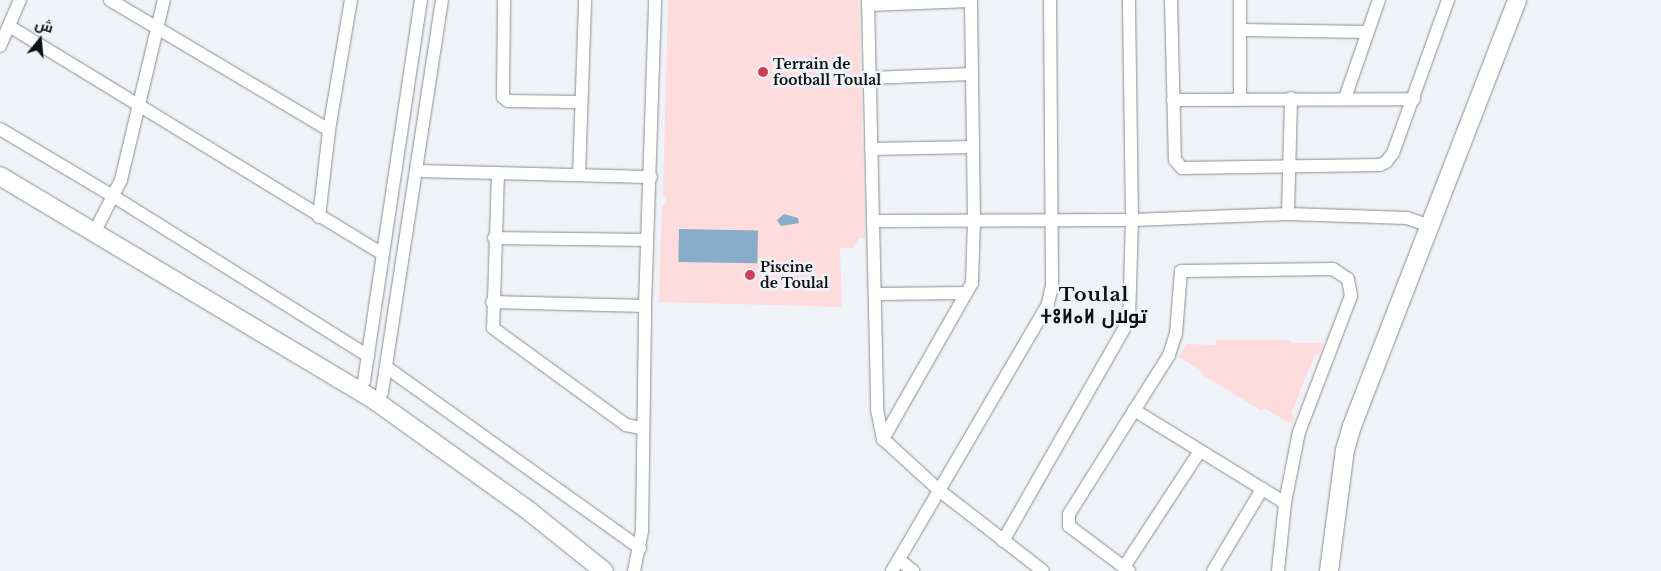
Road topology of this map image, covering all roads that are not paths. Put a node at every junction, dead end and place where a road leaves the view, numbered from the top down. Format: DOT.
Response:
graph roads {
  1 [pos="20,0"];
  2 [pos="110,0"];
  3 [pos="164,0"];
  4 [pos="351,0"];
  5 [pos="421,0"];
  6 [pos="442,0"];
  7 [pos="504,0"];
  8 [pos="585,0"];
  9 [pos="655,0"];
  10 [pos="1050,0"];
  11 [pos="1128,0"];
  12 [pos="1171,0"];
  13 [pos="1240,0"];
  14 [pos="1378,0"];
  15 [pos="1448,0"];
  16 [pos="1517,0"];
  17 [pos="971,1"];
  18 [pos="868,2"];
  19 [pos="9,26"];
  20 [pos="156,29"];
  21 [pos="1240,30"];
  22 [pos="1368,32"];
  23 [pos="0,46"];
  24 [pos="972,74"];
  25 [pos="870,78"];
  26 [pos="1240,98"];
  27 [pos="1291,98"];
  28 [pos="1345,98"];
  29 [pos="1414,99"];
  30 [pos="1173,100"];
  31 [pos="580,102"];
  32 [pos="138,103"];
  33 [pos="0,129"];
  34 [pos="329,130"];
  35 [pos="973,146"];
  36 [pos="871,149"];
  37 [pos="1288,166"];
  38 [pos="416,171"];
  39 [pos="498,173"];
  40 [pos="579,175"];
  41 [pos="0,176"];
  42 [pos="651,177"];
  43 [pos="113,196"];
  44 [pos="1288,214"];
  45 [pos="319,217"];
  46 [pos="974,219"];
  47 [pos="1050,219"];
  48 [pos="1132,220"];
  49 [pos="874,221"];
  50 [pos="1430,226"];
  51 [pos="95,231"];
  52 [pos="494,238"];
  53 [pos="647,240"];
  54 [pos="383,254"];
  55 [pos="966,293"];
  56 [pos="875,294"];
  57 [pos="492,302"];
  58 [pos="645,306"];
  59 [pos="368,356"];
  60 [pos="386,367"];
  61 [pos="358,391"];
  62 [pos="377,402"];
  63 [pos="1134,410"];
  64 [pos="642,428"];
  65 [pos="882,439"];
  66 [pos="1200,451"];
  67 [pos="1262,490"];
  68 [pos="940,491"];
  69 [pos="1285,503"];
  70 [pos="1003,541"];
  71 [pos="640,548"];
  72 [pos="580,550"];
  73 [pos="899,560"];
  74 [pos="1127,569"];
  75 [pos="604,571"];
  76 [pos="613,571"];
  77 [pos="634,571"];
  78 [pos="892,571"];
  79 [pos="913,571"];
  80 [pos="1043,571"];
  81 [pos="1213,571"];
  82 [pos="1278,571"];
  83 [pos="1329,571"];
  1 -- 19 [label="street"];
  2 -- 20 [label="street"];
  3 -- 20 [label="street"];
  4 -- 34 [label="street"];
  5 -- 54 [label="street"];
  6 -- 38 [label="street"];
  7 -- 31 [label="street"];
  8 -- 31 [label="street"];
  9 -- 42 [label="street"];
  10 -- 47 [label="street"];
  11 -- 48 [label="street"];
  12 -- 30 [label="street"];
  13 -- 21 [label="street"];
  14 -- 22 [label="street"];
  15 -- 29 [label="street"];
  16 -- 50 [label="main road"];
  17 -- 18 [label="street"];
  17 -- 24 [label="street"];
  18 -- 25 [label="street"];
  19 -- 23 [label="street"];
  19 -- 32 [label="street"];
  20 -- 32 [label="street"];
  20 -- 34 [label="street"];
  21 -- 22 [label="street"];
  21 -- 26 [label="street"];
  22 -- 28 [label="street"];
  24 -- 25 [label="street"];
  24 -- 35 [label="street"];
  25 -- 36 [label="street"];
  26 -- 27 [label="street"];
  26 -- 30 [label="street"];
  27 -- 28 [label="street"];
  27 -- 37 [label="street"];
  28 -- 29 [label="street"];
  29 -- 37 [label="street"];
  30 -- 37 [label="street"];
  31 -- 40 [label="street"];
  32 -- 43 [label="street"];
  32 -- 45 [label="street"];
  33 -- 43 [label="street"];
  34 -- 45 [label="street"];
  35 -- 36 [label="street"];
  35 -- 46 [label="street"];
  36 -- 49 [label="street"];
  37 -- 44 [label="street"];
  38 -- 39 [label="street"];
  38 -- 60 [label="street"];
  39 -- 40 [label="street"];
  39 -- 52 [label="street"];
  40 -- 42 [label="street"];
  41 -- 51 [label="main road"];
  42 -- 53 [label="street"];
  43 -- 51 [label="street"];
  43 -- 59 [label="street"];
  44 -- 48 [label="street"];
  44 -- 50 [label="street"];
  45 -- 54 [label="street"];
  46 -- 47 [label="street"];
  46 -- 49 [label="street"];
  46 -- 55 [label="street"];
  47 -- 48 [label="street"];
  47 -- 68 [label="street"];
  48 -- 70 [label="street"];
  49 -- 56 [label="street"];
  50 -- 83 [label="main road"];
  51 -- 61 [label="main road"];
  52 -- 53 [label="street"];
  52 -- 57 [label="street"];
  53 -- 58 [label="street"];
  54 -- 59 [label="street"];
  55 -- 56 [label="street"];
  55 -- 65 [label="street"];
  56 -- 65 [label="street"];
  57 -- 58 [label="street"];
  57 -- 64 [label="street"];
  58 -- 64 [label="street"];
  59 -- 61 [label="street"];
  60 -- 62 [label="street"];
  60 -- 71 [label="street"];
  61 -- 62 [label="main road"];
  62 -- 72 [label="main road"];
  63 -- 66 [label="street"];
  63 -- 69 [label="street"];
  63 -- 74 [label="street"];
  64 -- 71 [label="street"];
  65 -- 68 [label="street"];
  66 -- 67 [label="street"];
  66 -- 74 [label="street"];
  67 -- 69 [label="street"];
  67 -- 81 [label="street"];
  68 -- 70 [label="street"];
  68 -- 73 [label="street"];
  69 -- 82 [label="street"];
  70 -- 80 [label="street"];
  71 -- 77 [label="street"];
  72 -- 75 [label="main road"];
  72 -- 76 [label="main road"];
  73 -- 78 [label="street"];
  73 -- 79 [label="street"];
}
